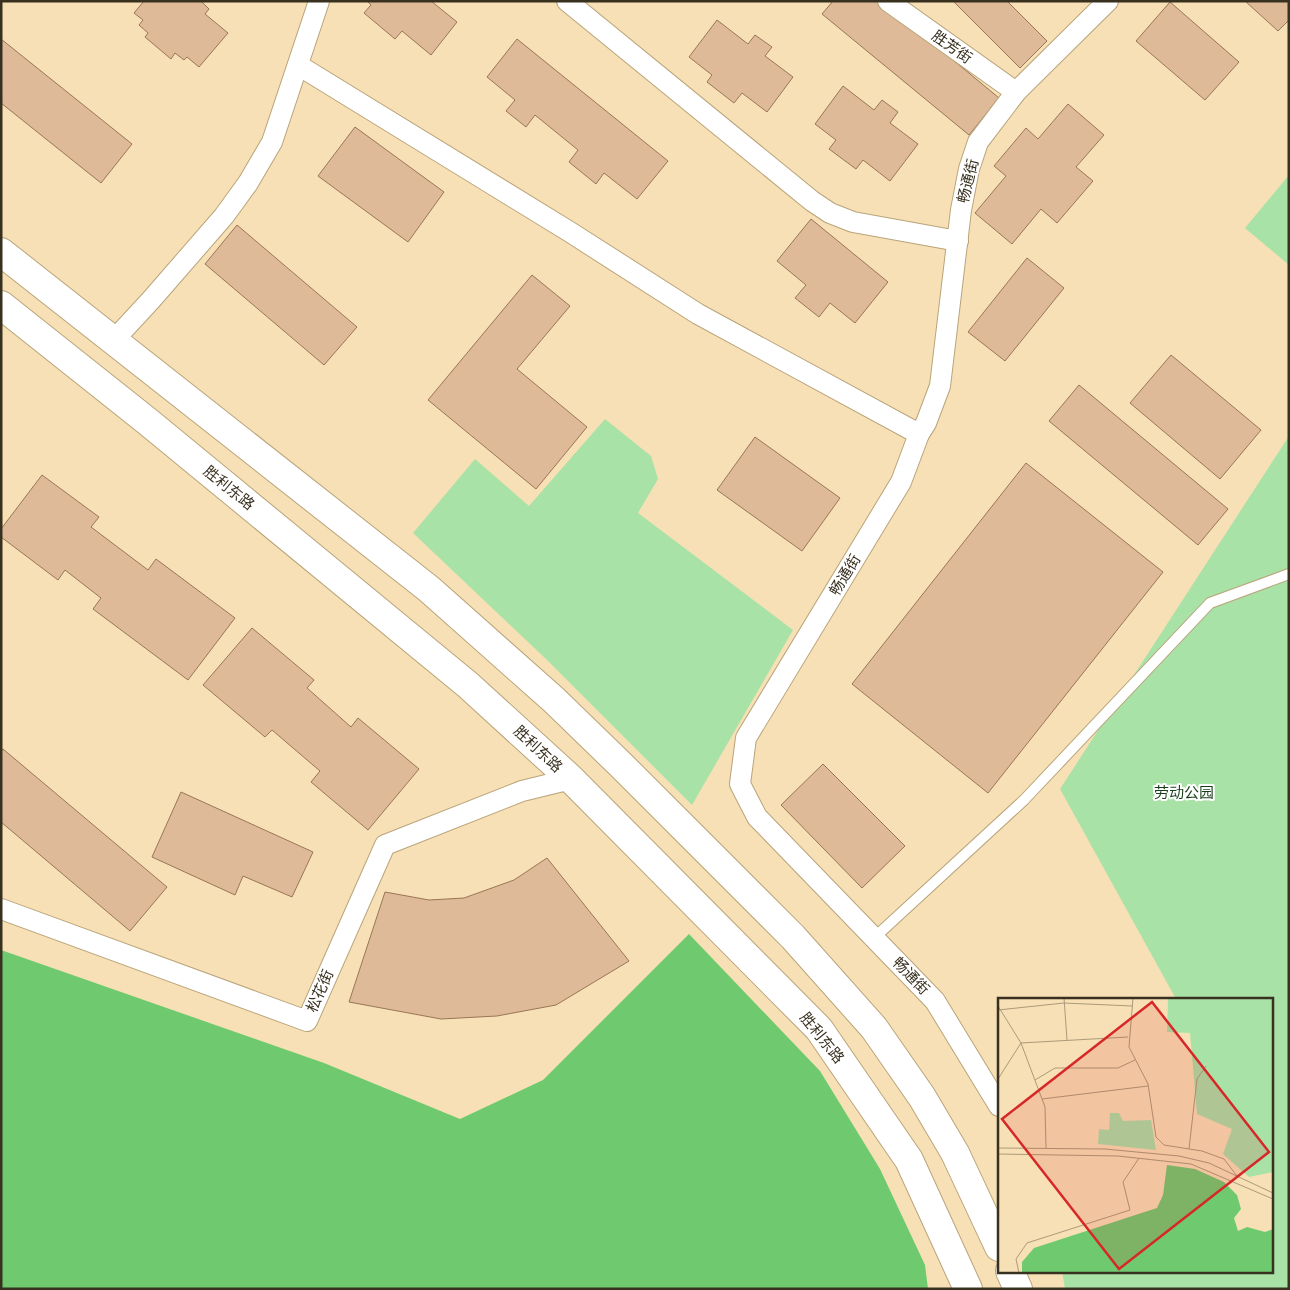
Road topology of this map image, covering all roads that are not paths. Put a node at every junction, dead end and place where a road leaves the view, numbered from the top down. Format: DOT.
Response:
graph roads {
  1 [pos="319,1"];
  2 [pos="567,1"];
  3 [pos="888,1"];
  4 [pos="1108,1"];
  5 [pos="298,64"];
  6 [pos="1016,92"];
  7 [pos="958,241"];
  8 [pos="1,252"];
  9 [pos="1,305"];
  10 [pos="113,341"];
  11 [pos="919,434"];
  12 [pos="1289,574"];
  13 [pos="571,780"];
  14 [pos="1,908"];
  15 [pos="874,938"];
  16 [pos="998,1104"];
  17 [pos="998,1245"];
  18 [pos="968,1289"];
  1 -- 5 [label="street"];
  2 -- 7 [label="street"];
  3 -- 6 [label="street, 胜芳街"];
  4 -- 6 [label="street, 畅通街"];
  5 -- 10 [label="street"];
  5 -- 11 [label="street"];
  6 -- 7 [label="street, 畅通街"];
  7 -- 11 [label="street, 畅通街"];
  8 -- 10 [label="main road"];
  9 -- 13 [label="main road, 胜利东路"];
  10 -- 17 [label="main road"];
  11 -- 15 [label="street, 畅通街"];
  12 -- 15 [label="lane"];
  13 -- 14 [label="street, 松花街"];
  13 -- 18 [label="main road, 胜利东路"];
  15 -- 16 [label="street, 畅通街"];
}
